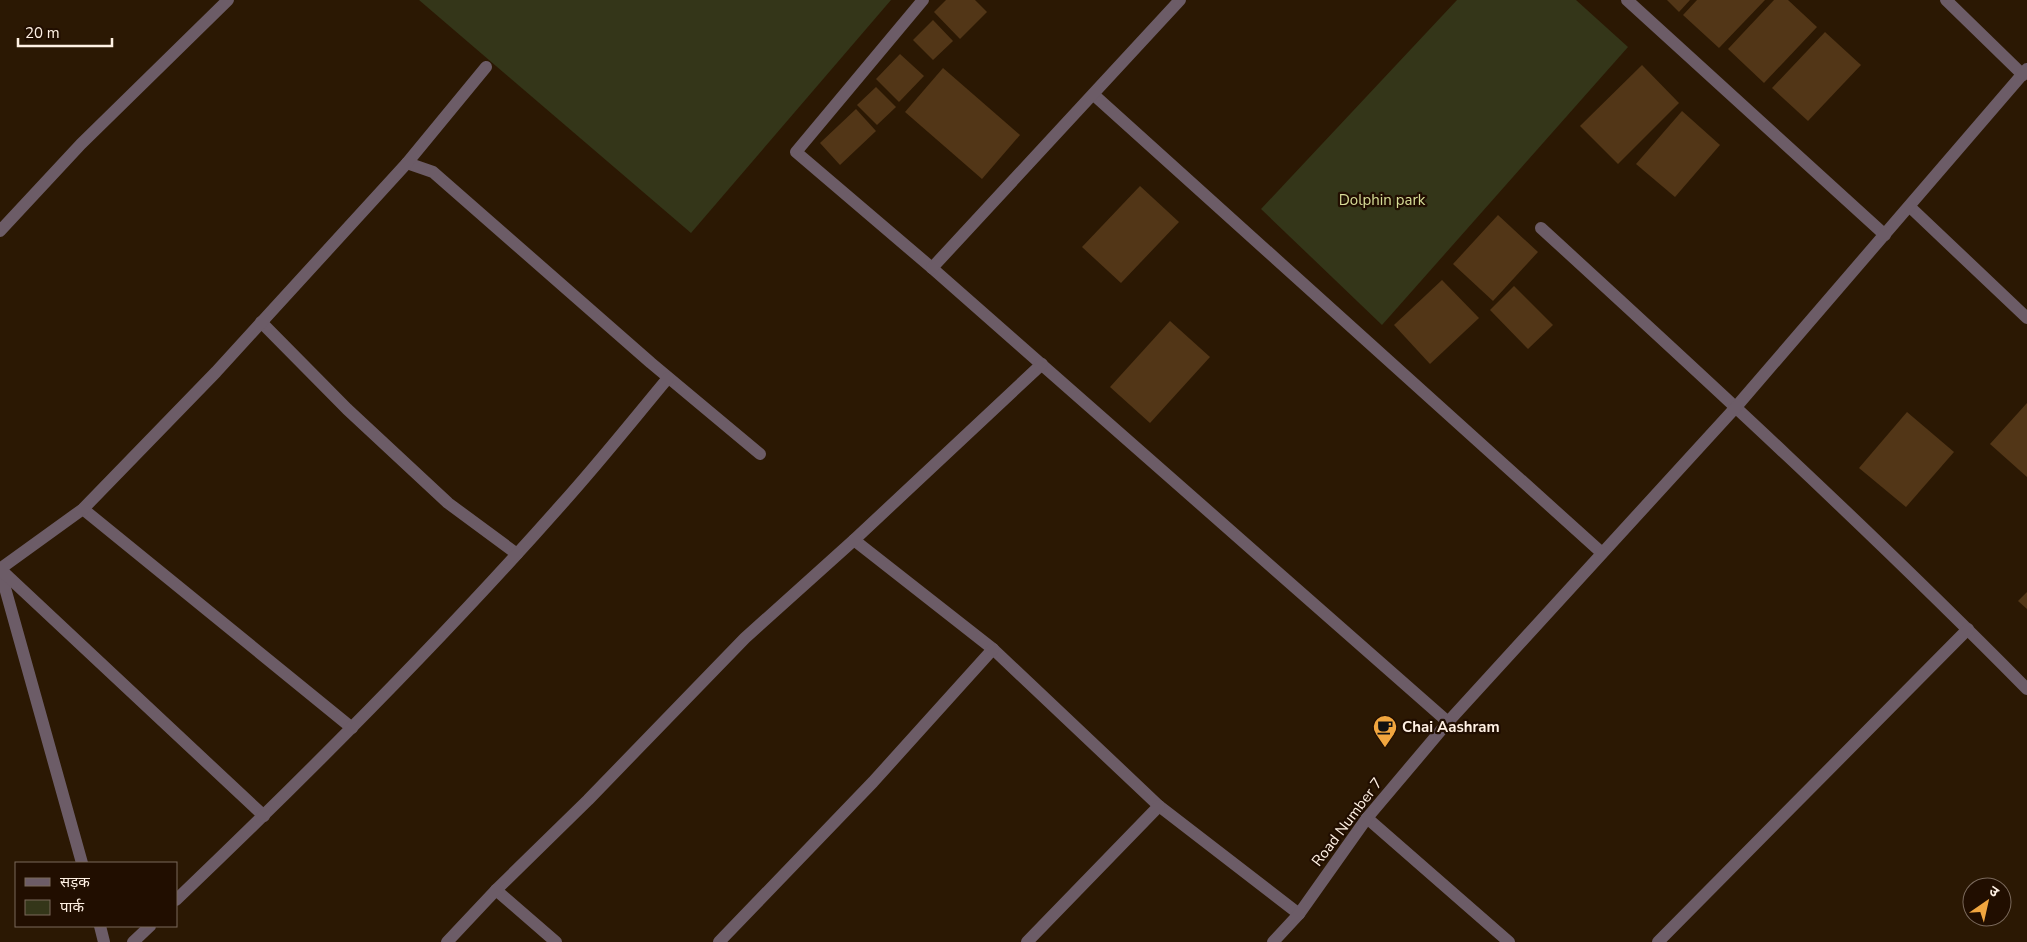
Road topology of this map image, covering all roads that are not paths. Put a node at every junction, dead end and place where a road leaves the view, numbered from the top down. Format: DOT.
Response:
graph roads {
  1 [pos="228,0"];
  2 [pos="923,0"];
  3 [pos="1180,0"];
  4 [pos="1627,0"];
  5 [pos="1946,0"];
  6 [pos="486,66"];
  7 [pos="2025,72"];
  8 [pos="1094,95"];
  9 [pos="407,163"];
  10 [pos="1910,207"];
  11 [pos="1541,228"];
  12 [pos="0,231"];
  13 [pos="1885,235"];
  14 [pos="932,268"];
  15 [pos="2027,318"];
  16 [pos="261,322"];
  17 [pos="1042,364"];
  18 [pos="668,378"];
  19 [pos="1736,407"];
  20 [pos="760,454"];
  21 [pos="83,509"];
  22 [pos="854,540"];
  23 [pos="1602,553"];
  24 [pos="517,554"];
  25 [pos="0,570"];
  26 [pos="1968,629"];
  27 [pos="993,649"];
  28 [pos="2027,689"];
  29 [pos="1448,722"];
  30 [pos="352,728"];
  31 [pos="1160,806"];
  32 [pos="264,816"];
  33 [pos="1367,818"];
  34 [pos="82,862"];
  35 [pos="496,890"];
  36 [pos="178,898"];
  37 [pos="1299,914"];
  38 [pos="100,927"];
  39 [pos="149,927"];
  40 [pos="104,942"];
  41 [pos="133,942"];
  42 [pos="447,942"];
  43 [pos="556,942"];
  44 [pos="719,942"];
  45 [pos="1027,942"];
  46 [pos="1274,942"];
  47 [pos="1509,942"];
  48 [pos="1658,942"];
  1 -- 12 [label="street"];
  2 -- 14 [label="street"];
  3 -- 8 [label="street"];
  4 -- 13 [label="street"];
  5 -- 7 [label="street"];
  6 -- 9 [label="street"];
  7 -- 10 [label="street, Road Number 7"];
  8 -- 14 [label="street"];
  8 -- 23 [label="street"];
  9 -- 16 [label="street"];
  9 -- 18 [label="street"];
  10 -- 13 [label="street, Road Number 7"];
  10 -- 15 [label="street"];
  11 -- 19 [label="street"];
  13 -- 19 [label="street, Road Number 7"];
  14 -- 17 [label="street"];
  16 -- 21 [label="street"];
  16 -- 24 [label="street"];
  17 -- 22 [label="street"];
  17 -- 29 [label="street"];
  18 -- 20 [label="street"];
  18 -- 24 [label="street"];
  19 -- 23 [label="street, Road Number 7"];
  19 -- 26 [label="street"];
  21 -- 30 [label="street"];
  21 -- 32 [label="street"];
  22 -- 27 [label="street"];
  22 -- 35 [label="street"];
  23 -- 29 [label="street, Road Number 7"];
  24 -- 30 [label="street"];
  25 -- 34 [label="street"];
  26 -- 28 [label="street"];
  26 -- 48 [label="street"];
  27 -- 31 [label="street"];
  27 -- 44 [label="street"];
  29 -- 33 [label="street, Road Number 7"];
  30 -- 32 [label="street"];
  31 -- 37 [label="street"];
  31 -- 45 [label="street"];
  32 -- 36 [label="street"];
  33 -- 37 [label="street, Road Number 7"];
  33 -- 47 [label="street"];
  35 -- 42 [label="street"];
  35 -- 43 [label="street"];
  37 -- 46 [label="street, Road Number 7"];
  38 -- 40 [label="street"];
  39 -- 41 [label="street"];
}
